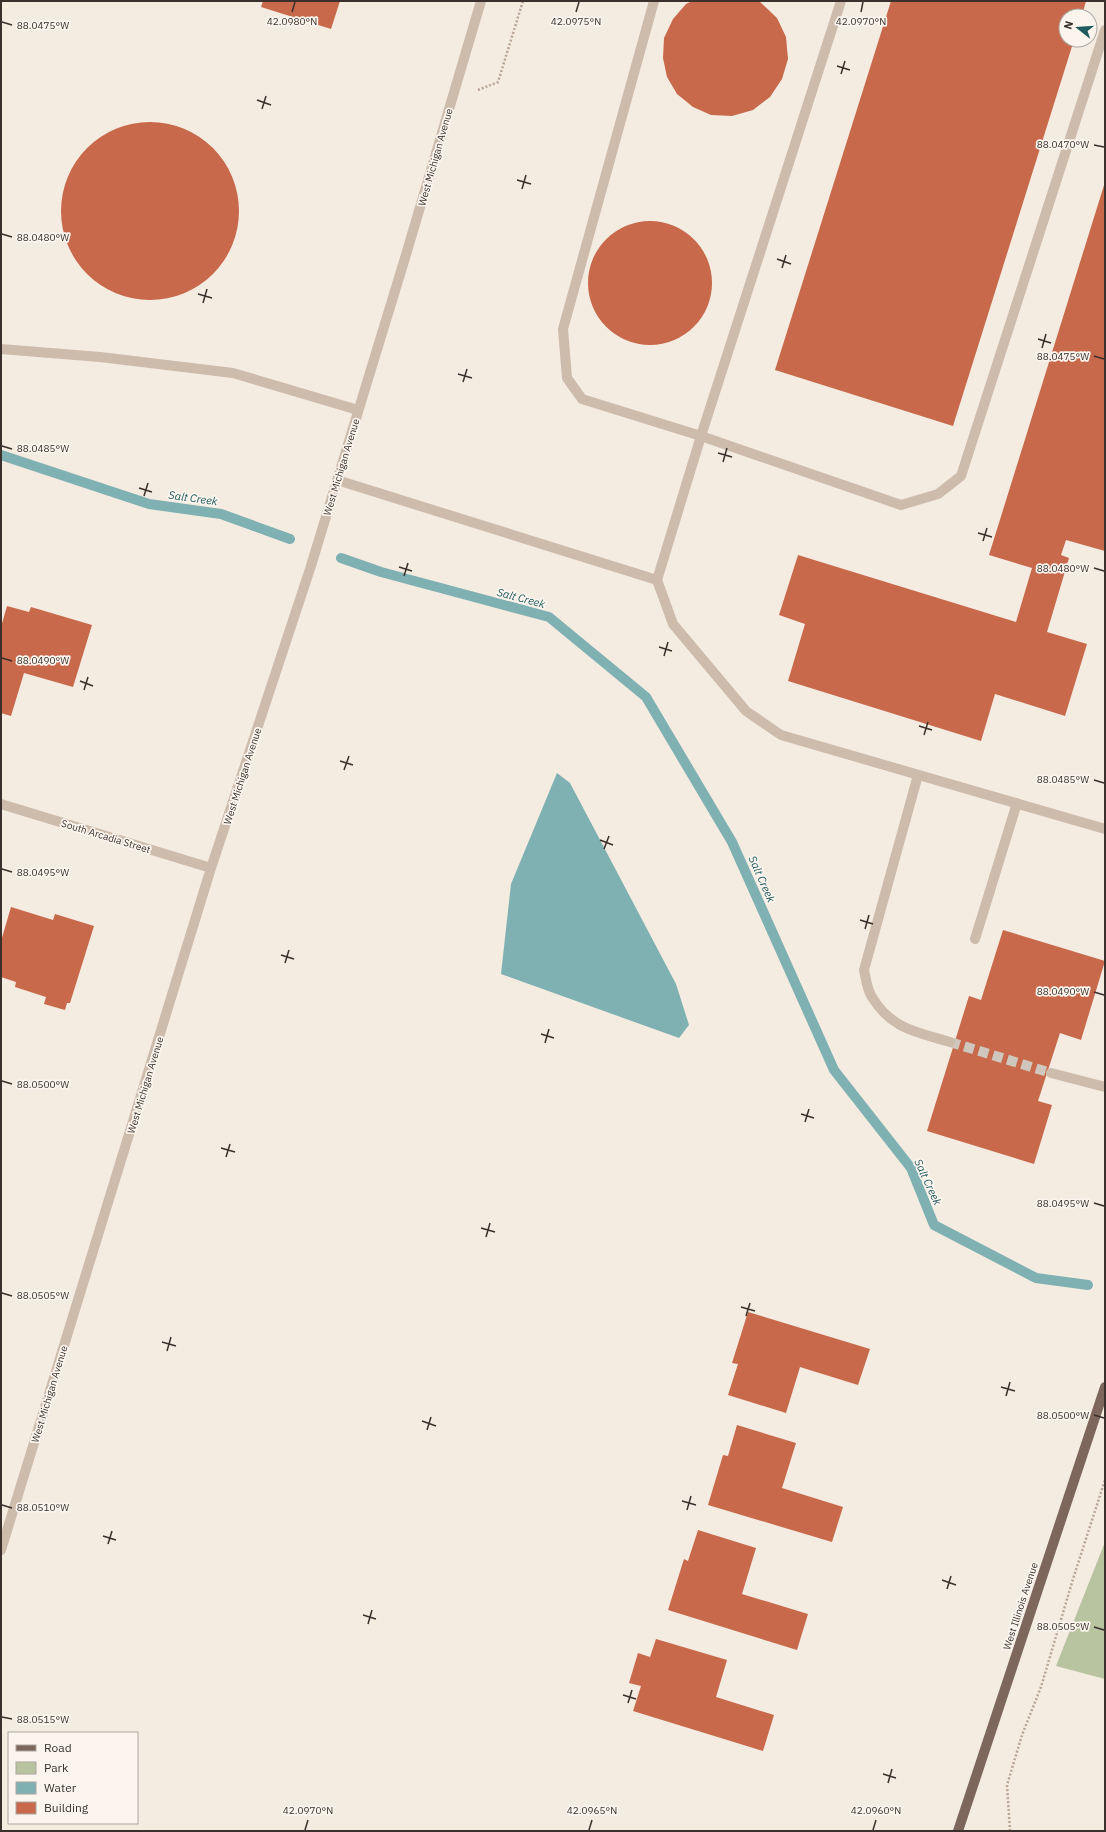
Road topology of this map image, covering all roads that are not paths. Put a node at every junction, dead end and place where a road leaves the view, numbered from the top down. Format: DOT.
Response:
graph roads {
  1 [pos="481,1"];
  2 [pos="654,1"];
  3 [pos="841,1"];
  4 [pos="1105,30"];
  5 [pos="1,348"];
  6 [pos="358,410"];
  7 [pos="701,436"];
  8 [pos="337,480"];
  9 [pos="657,580"];
  10 [pos="918,775"];
  11 [pos="1,804"];
  12 [pos="1016,804"];
  13 [pos="1105,829"];
  14 [pos="211,868"];
  15 [pos="975,939"];
  16 [pos="950,1042"];
  17 [pos="1051,1073"];
  18 [pos="1105,1087"];
  19 [pos="1105,1388"];
  20 [pos="1,1550"];
  21 [pos="958,1831"];
  1 -- 6 [label="street, West Michigan Avenue"];
  2 -- 7 [label="street"];
  3 -- 7 [label="street"];
  4 -- 7 [label="street"];
  5 -- 6 [label="street"];
  6 -- 8 [label="street, West Michigan Avenue"];
  7 -- 9 [label="street"];
  8 -- 9 [label="street"];
  8 -- 14 [label="street, West Michigan Avenue"];
  9 -- 10 [label="street"];
  10 -- 12 [label="street"];
  10 -- 16 [label="street"];
  11 -- 14 [label="street, South Arcadia Street"];
  12 -- 13 [label="street"];
  12 -- 15 [label="street"];
  14 -- 20 [label="street, West Michigan Avenue"];
  17 -- 18 [label="street"];
  19 -- 21 [label="main road, West Illinois Avenue"];
}
